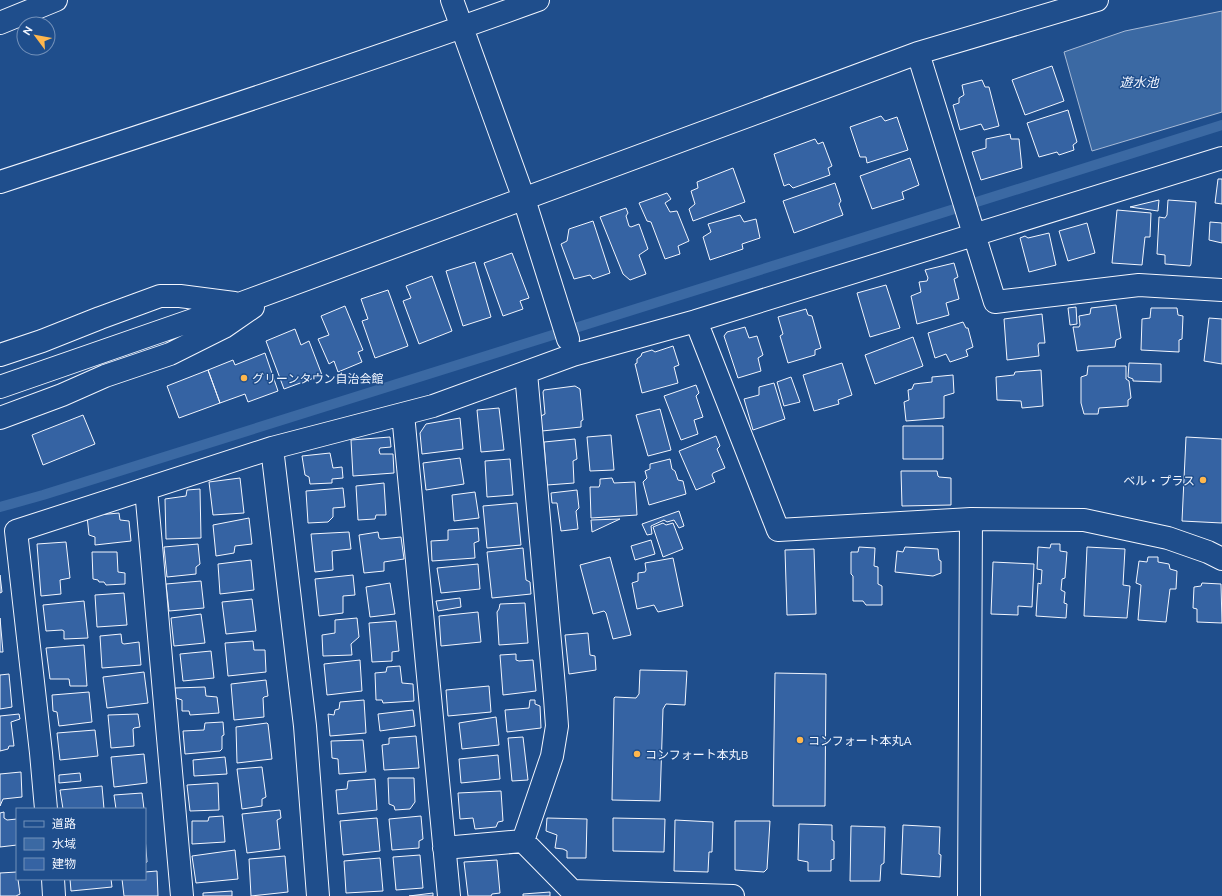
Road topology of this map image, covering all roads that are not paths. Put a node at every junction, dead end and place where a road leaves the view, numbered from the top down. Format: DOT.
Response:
graph roads {
  1 [pos="56,0"];
  2 [pos="452,0"];
  3 [pos="538,0"];
  4 [pos="1097,0"];
  5 [pos="0,23"];
  6 [pos="463,27"];
  7 [pos="918,54"];
  8 [pos="1222,158"];
  9 [pos="0,182"];
  10 [pos="524,200"];
  11 [pos="972,227"];
  12 [pos="277,290"];
  13 [pos="1222,290"];
  14 [pos="239,304"];
  15 [pos="696,321"];
  16 [pos="568,339"];
  17 [pos="0,355"];
  18 [pos="526,373"];
  19 [pos="0,387"];
  20 [pos="403,414"];
  21 [pos="0,418"];
  22 [pos="272,448"];
  23 [pos="146,489"];
  24 [pos="971,519"];
  25 [pos="8,533"];
  26 [pos="1222,559"];
  27 [pos="46,808"];
  28 [pos="523,841"];
  29 [pos="444,848"];
  30 [pos="52,880"];
  31 [pos="575,893"];
  32 [pos="54,896"];
  33 [pos="182,896"];
  34 [pos="318,896"];
  35 [pos="449,896"];
  36 [pos="733,896"];
  37 [pos="969,896"];
  1 -- 5 [label="street"];
  2 -- 6 [label="street"];
  3 -- 6 [label="street"];
  4 -- 7 [label="street"];
  6 -- 9 [label="street"];
  6 -- 10 [label="street"];
  7 -- 10 [label="street"];
  7 -- 11 [label="street"];
  8 -- 11 [label="street"];
  10 -- 12 [label="street"];
  10 -- 16 [label="street"];
  11 -- 13 [label="street"];
  11 -- 15 [label="street"];
  12 -- 14 [label="street"];
  12 -- 21 [label="street"];
  14 -- 17 [label="street"];
  14 -- 19 [label="street"];
  15 -- 18 [label="street"];
  15 -- 24 [label="street"];
  18 -- 20 [label="street"];
  18 -- 28 [label="street"];
  20 -- 22 [label="street"];
  20 -- 29 [label="street"];
  22 -- 23 [label="street"];
  22 -- 34 [label="street"];
  23 -- 25 [label="street"];
  23 -- 33 [label="street"];
  24 -- 26 [label="street"];
  24 -- 37 [label="street"];
  25 -- 27 [label="street"];
  28 -- 29 [label="street"];
  28 -- 31 [label="street"];
  29 -- 35 [label="street"];
  30 -- 32 [label="street"];
  31 -- 36 [label="street"];
}
